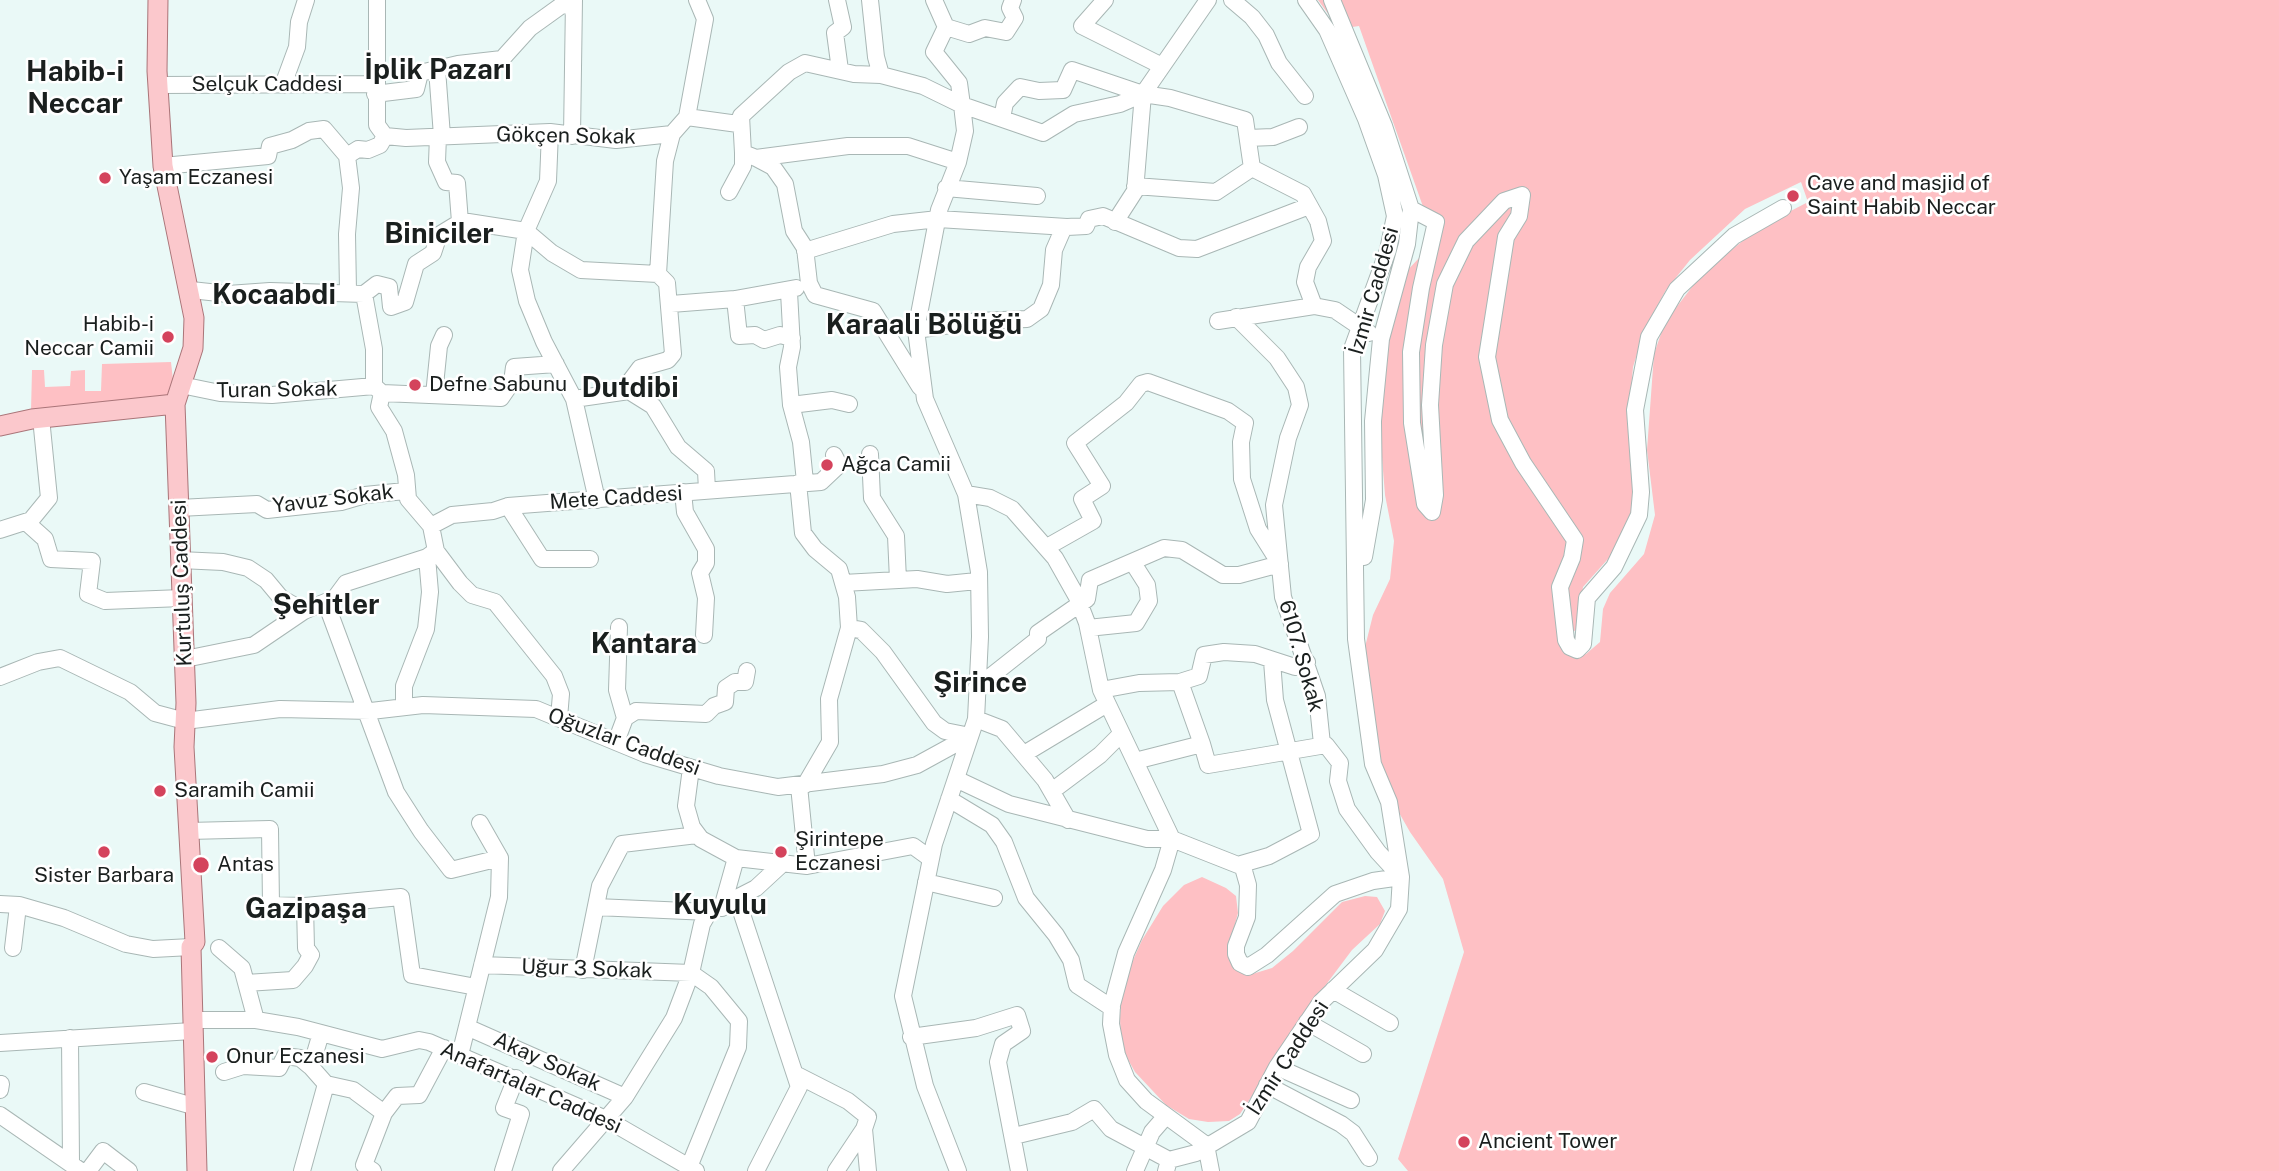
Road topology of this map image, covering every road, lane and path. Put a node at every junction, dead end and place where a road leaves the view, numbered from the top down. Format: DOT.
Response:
graph roads {
  1 [pos="158,0"];
  2 [pos="306,0"];
  3 [pos="377,0"];
  4 [pos="697,0"];
  5 [pos="837,0"];
  6 [pos="870,0"];
  7 [pos="934,0"];
  8 [pos="1105,0"];
  9 [pos="1208,0"];
  10 [pos="1232,0"];
  11 [pos="1306,0"];
  12 [pos="1332,0"];
  13 [pos="1010,1"];
  14 [pos="573,4"];
  15 [pos="946,27"];
  16 [pos="1162,66"];
  17 [pos="437,69"];
  18 [pos="840,71"];
  19 [pos="881,75"];
  20 [pos="159,85"];
  21 [pos="283,85"];
  22 [pos="375,89"];
  23 [pos="1143,94"];
  24 [pos="1305,96"];
  25 [pos="962,104"];
  26 [pos="687,117"];
  27 [pos="741,117"];
  28 [pos="1002,118"];
  29 [pos="1299,127"];
  30 [pos="550,132"];
  31 [pos="672,134"];
  32 [pos="385,136"];
  33 [pos="440,136"];
  34 [pos="572,136"];
  35 [pos="1248,138"];
  36 [pos="750,155"];
  37 [pos="346,156"];
  38 [pos="958,162"];
  39 [pos="163,166"];
  40 [pos="1252,168"];
  41 [pos="1135,186"];
  42 [pos="946,188"];
  43 [pos="729,192"];
  44 [pos="1037,196"];
  45 [pos="1309,206"];
  46 [pos="1783,208"];
  47 [pos="1410,209"];
  48 [pos="938,219"];
  49 [pos="460,222"];
  50 [pos="1115,222"];
  51 [pos="1064,226"];
  52 [pos="526,231"];
  53 [pos="805,251"];
  54 [pos="658,274"];
  55 [pos="809,283"];
  56 [pos="191,290"];
  57 [pos="789,292"];
  58 [pos="356,293"];
  59 [pos="734,299"];
  60 [pos="671,303"];
  61 [pos="1314,306"];
  62 [pos="1237,317"];
  63 [pos="1219,321"];
  64 [pos="1360,328"];
  65 [pos="916,330"];
  66 [pos="444,335"];
  67 [pos="792,338"];
  68 [pos="1381,338"];
  69 [pos="556,364"];
  70 [pos="181,385"];
  71 [pos="378,390"];
  72 [pos="629,391"];
  73 [pos="434,395"];
  74 [pos="574,399"];
  75 [pos="925,399"];
  76 [pos="175,404"];
  77 [pos="849,404"];
  78 [pos="791,405"];
  79 [pos="41,418"];
  80 [pos="0,426"];
  81 [pos="870,454"];
  82 [pos="834,455"];
  83 [pos="801,482"];
  84 [pos="405,491"];
  85 [pos="707,491"];
  86 [pos="683,492"];
  87 [pos="966,494"];
  88 [pos="597,500"];
  89 [pos="509,506"];
  90 [pos="179,508"];
  91 [pos="26,522"];
  92 [pos="431,526"];
  93 [pos="0,530"];
  94 [pos="1046,547"];
  95 [pos="431,554"];
  96 [pos="590,559"];
  97 [pos="180,560"];
  98 [pos="1133,564"];
  99 [pos="1280,564"];
  100 [pos="898,580"];
  101 [pos="977,581"];
  102 [pos="843,583"];
  103 [pos="182,598"];
  104 [pos="1356,601"];
  105 [pos="1079,602"];
  106 [pos="326,603"];
  107 [pos="304,611"];
  108 [pos="619,627"];
  109 [pos="849,628"];
  110 [pos="1088,628"];
  111 [pos="704,635"];
  112 [pos="184,659"];
  113 [pos="1272,661"];
  114 [pos="1307,662"];
  115 [pos="747,671"];
  116 [pos="0,677"];
  117 [pos="1180,682"];
  118 [pos="976,688"];
  119 [pos="1104,697"];
  120 [pos="404,706"];
  121 [pos="364,711"];
  122 [pos="559,718"];
  123 [pos="625,718"];
  124 [pos="976,719"];
  125 [pos="185,721"];
  126 [pos="1121,734"];
  127 [pos="970,736"];
  128 [pos="616,742"];
  129 [pos="1202,744"];
  130 [pos="1326,745"];
  131 [pos="1290,752"];
  132 [pos="1024,754"];
  133 [pos="1135,761"];
  134 [pos="691,768"];
  135 [pos="956,779"];
  136 [pos="802,785"];
  137 [pos="1052,791"];
  138 [pos="949,799"];
  139 [pos="1068,820"];
  140 [pos="480,822"];
  141 [pos="188,831"];
  142 [pos="697,835"];
  143 [pos="1172,839"];
  144 [pos="500,858"];
  145 [pos="736,858"];
  146 [pos="931,859"];
  147 [pos="782,864"];
  148 [pos="1242,864"];
  149 [pos="807,866"];
  150 [pos="1401,877"];
  151 [pos="926,882"];
  152 [pos="994,898"];
  153 [pos="737,899"];
  154 [pos="0,904"];
  155 [pos="18,906"];
  156 [pos="305,906"];
  157 [pos="596,907"];
  158 [pos="715,910"];
  159 [pos="191,947"];
  160 [pos="12,948"];
  161 [pos="219,948"];
  162 [pos="482,965"];
  163 [pos="583,970"];
  164 [pos="691,973"];
  165 [pos="246,984"];
  166 [pos="476,987"];
  167 [pos="1333,990"];
  168 [pos="1112,1009"];
  169 [pos="256,1020"];
  170 [pos="1307,1023"];
  171 [pos="1390,1023"];
  172 [pos="192,1026"];
  173 [pos="469,1027"];
  174 [pos="321,1033"];
  175 [pos="911,1037"];
  176 [pos="70,1038"];
  177 [pos="0,1043"];
  178 [pos="444,1048"];
  179 [pos="1363,1054"];
  180 [pos="460,1055"];
  181 [pos="311,1067"];
  182 [pos="1277,1067"];
  183 [pos="224,1072"];
  184 [pos="797,1075"];
  185 [pos="516,1078"];
  186 [pos="326,1084"];
  187 [pos="1267,1085"];
  188 [pos="144,1092"];
  189 [pos="625,1097"];
  190 [pos="1351,1100"];
  191 [pos="193,1106"];
  192 [pos="384,1113"];
  193 [pos="0,1115"];
  194 [pos="1165,1117"];
  195 [pos="606,1119"];
  196 [pos="864,1129"];
  197 [pos="1014,1136"];
  198 [pos="1206,1145"];
  199 [pos="1146,1147"];
  200 [pos="1369,1158"];
  201 [pos="1168,1166"];
  202 [pos="76,1167"];
  203 [pos="693,1169"];
  204 [pos="89,1171"];
  205 [pos="129,1171"];
  206 [pos="197,1171"];
  207 [pos="302,1171"];
  208 [pos="373,1171"];
  209 [pos="503,1171"];
  210 [pos="561,1171"];
  211 [pos="756,1171"];
  212 [pos="836,1171"];
  213 [pos="868,1171"];
  214 [pos="958,1171"];
  215 [pos="1019,1171"];
  216 [pos="1135,1171"];
  217 [pos="1211,1171"];
  1 -- 20 [label="main road, Kurtuluş Caddesi"];
  2 -- 21 [label="street"];
  3 -- 22 [label="street"];
  4 -- 26 [label="street"];
  5 -- 18 [label="street"];
  6 -- 19 [label="street"];
  7 -- 15 [label="street"];
  8 -- 16 [label="street"];
  9 -- 16 [label="street"];
  10 -- 24 [label="street"];
  11 -- 64 [label="street, İzmir Caddesi"];
  12 -- 47 [label="street, İzmir Caddesi"];
  13 -- 15 [label="street"];
  14 -- 17 [label="street"];
  14 -- 34 [label="street"];
  15 -- 25 [label="street"];
  16 -- 23 [label="street"];
  17 -- 22 [label="street, Selçuk Caddesi"];
  17 -- 33 [label="street"];
  18 -- 19 [label="street"];
  18 -- 27 [label="street"];
  19 -- 25 [label="street"];
  20 -- 21 [label="street, Selçuk Caddesi"];
  20 -- 39 [label="main road, Kurtuluş Caddesi"];
  21 -- 22 [label="street, Selçuk Caddesi"];
  22 -- 32 [label="street"];
  23 -- 28 [label="street"];
  23 -- 28 [label="street"];
  23 -- 35 [label="street"];
  23 -- 41 [label="street"];
  25 -- 28 [label="street"];
  25 -- 38 [label="street"];
  26 -- 27 [label="street"];
  26 -- 31 [label="street"];
  27 -- 36 [label="street"];
  29 -- 35 [label="street"];
  30 -- 33 [label="street, Gökçen Sokak"];
  30 -- 34 [label="street, Gökçen Sokak"];
  30 -- 52 [label="street"];
  31 -- 34 [label="street, Gökçen Sokak"];
  31 -- 54 [label="street"];
  32 -- 33 [label="street, Gökçen Sokak"];
  32 -- 37 [label="street"];
  33 -- 49 [label="street"];
  35 -- 40 [label="street"];
  36 -- 38 [label="street"];
  36 -- 43 [label="street"];
  36 -- 53 [label="street"];
  37 -- 39 [label="street"];
  37 -- 58 [label="street"];
  38 -- 42 [label="street"];
  39 -- 56 [label="main road, Kurtuluş Caddesi"];
  40 -- 41 [label="street"];
  40 -- 45 [label="street"];
  41 -- 50 [label="street"];
  42 -- 44 [label="street"];
  42 -- 48 [label="street"];
  45 -- 50 [label="street"];
  45 -- 61 [label="street"];
  46 -- 47 [label="street"];
  47 -- 68 [label="street, İzmir Caddesi"];
  48 -- 51 [label="street"];
  48 -- 53 [label="street"];
  48 -- 65 [label="street"];
  49 -- 52 [label="street"];
  49 -- 58 [label="street"];
  50 -- 51 [label="street"];
  51 -- 65 [label="street"];
  52 -- 54 [label="street"];
  52 -- 69 [label="street"];
  53 -- 55 [label="street"];
  54 -- 60 [label="street"];
  55 -- 57 [label="street"];
  55 -- 75 [label="street"];
  56 -- 58 [label="street"];
  56 -- 70 [label="main road, Kurtuluş Caddesi"];
  57 -- 59 [label="street"];
  57 -- 67 [label="street"];
  58 -- 71 [label="street"];
  59 -- 60 [label="street"];
  59 -- 67 [label="street"];
  60 -- 72 [label="street"];
  61 -- 62 [label="street"];
  61 -- 64 [label="street"];
  62 -- 63 [label="street"];
  62 -- 99 [label="street, 6107. Sokak"];
  64 -- 68 [label="street"];
  64 -- 104 [label="street, İzmir Caddesi"];
  65 -- 75 [label="street"];
  66 -- 73 [label="street"];
  67 -- 78 [label="street"];
  68 -- 104 [label="street, İzmir Caddesi"];
  69 -- 73 [label="street, Turan Sokak"];
  69 -- 74 [label="street"];
  70 -- 71 [label="street, Turan Sokak"];
  70 -- 76 [label="main road, Kurtuluş Caddesi"];
  71 -- 73 [label="street, Turan Sokak"];
  71 -- 84 [label="street"];
  72 -- 74 [label="street"];
  72 -- 85 [label="street"];
  74 -- 88 [label="street"];
  75 -- 87 [label="street"];
  76 -- 79 [label="main road"];
  76 -- 90 [label="main road, Kurtuluş Caddesi"];
  77 -- 78 [label="street"];
  78 -- 83 [label="street"];
  79 -- 80 [label="main road"];
  79 -- 91 [label="street"];
  81 -- 100 [label="street"];
  82 -- 83 [label="street, Mete Caddesi"];
  83 -- 85 [label="street, Mete Caddesi"];
  83 -- 102 [label="street"];
  84 -- 90 [label="street, Yavuz Sokak"];
  84 -- 92 [label="street"];
  85 -- 86 [label="street, Mete Caddesi"];
  86 -- 88 [label="street, Mete Caddesi"];
  86 -- 111 [label="street"];
  87 -- 94 [label="street"];
  87 -- 101 [label="street"];
  88 -- 89 [label="street, Mete Caddesi"];
  89 -- 92 [label="street, Mete Caddesi"];
  89 -- 96 [label="street"];
  90 -- 97 [label="main road, Kurtuluş Caddesi"];
  91 -- 93 [label="street"];
  91 -- 103 [label="street"];
  92 -- 95 [label="street"];
  94 -- 99 [label="street"];
  94 -- 105 [label="street"];
  95 -- 106 [label="street"];
  95 -- 120 [label="street"];
  95 -- 122 [label="street"];
  97 -- 103 [label="main road, Kurtuluş Caddesi"];
  97 -- 107 [label="street"];
  98 -- 99 [label="street"];
  98 -- 105 [label="street"];
  98 -- 110 [label="street"];
  99 -- 114 [label="street, 6107. Sokak"];
  100 -- 101 [label="street"];
  100 -- 102 [label="street"];
  101 -- 118 [label="street"];
  102 -- 109 [label="street"];
  103 -- 112 [label="main road, Kurtuluş Caddesi"];
  104 -- 150 [label="street, İzmir Caddesi"];
  105 -- 110 [label="street"];
  105 -- 118 [label="street"];
  106 -- 107 [label="street"];
  106 -- 121 [label="street"];
  107 -- 112 [label="street"];
  108 -- 123 [label="street"];
  109 -- 127 [label="street"];
  109 -- 136 [label="street"];
  110 -- 119 [label="street"];
  112 -- 125 [label="main road, Kurtuluş Caddesi"];
  113 -- 114 [label="street"];
  113 -- 117 [label="street"];
  113 -- 131 [label="street"];
  114 -- 130 [label="street, 6107. Sokak"];
  115 -- 123 [label="street"];
  116 -- 125 [label="street"];
  117 -- 119 [label="street"];
  117 -- 129 [label="street"];
  118 -- 124 [label="street"];
  119 -- 126 [label="street"];
  119 -- 132 [label="street"];
  120 -- 121 [label="street, Oğuzlar Caddesi"];
  120 -- 122 [label="street, Oğuzlar Caddesi"];
  121 -- 125 [label="street, Oğuzlar Caddesi"];
  121 -- 144 [label="street"];
  122 -- 128 [label="street, Oğuzlar Caddesi"];
  123 -- 128 [label="street"];
  124 -- 127 [label="street"];
  124 -- 132 [label="street"];
  125 -- 141 [label="main road, Kurtuluş Caddesi"];
  126 -- 133 [label="street"];
  126 -- 137 [label="street"];
  127 -- 135 [label="street"];
  127 -- 136 [label="street, Oğuzlar Caddesi"];
  128 -- 134 [label="street, Oğuzlar Caddesi"];
  129 -- 131 [label="street"];
  129 -- 133 [label="street"];
  130 -- 131 [label="street"];
  130 -- 150 [label="street, 6107. Sokak"];
  131 -- 148 [label="street"];
  132 -- 137 [label="street"];
  133 -- 143 [label="street"];
  134 -- 136 [label="street, Oğuzlar Caddesi"];
  134 -- 142 [label="street"];
  135 -- 138 [label="street"];
  135 -- 139 [label="street"];
  136 -- 149 [label="street"];
  137 -- 139 [label="street"];
  138 -- 146 [label="street"];
  138 -- 168 [label="street"];
  139 -- 143 [label="street"];
  140 -- 144 [label="street"];
  141 -- 156 [label="street"];
  141 -- 159 [label="main road, Kurtuluş Caddesi"];
  142 -- 145 [label="street"];
  142 -- 157 [label="street"];
  143 -- 148 [label="street"];
  143 -- 168 [label="street"];
  144 -- 162 [label="street"];
  145 -- 147 [label="street"];
  145 -- 158 [label="street"];
  146 -- 149 [label="street"];
  146 -- 151 [label="street"];
  147 -- 149 [label="street"];
  147 -- 153 [label="street"];
  148 -- 150 [label="street"];
  150 -- 167 [label="street, İzmir Caddesi"];
  151 -- 152 [label="street"];
  151 -- 175 [label="street"];
  153 -- 158 [label="street"];
  153 -- 184 [label="street"];
  154 -- 155 [label="street"];
  155 -- 159 [label="street"];
  155 -- 160 [label="street"];
  156 -- 165 [label="street"];
  156 -- 166 [label="street"];
  157 -- 158 [label="street"];
  157 -- 163 [label="street"];
  158 -- 164 [label="street"];
  159 -- 172 [label="main road, Kurtuluş Caddesi"];
  161 -- 165 [label="street"];
  162 -- 163 [label="street, Uğur 3 Sokak"];
  162 -- 166 [label="street"];
  163 -- 164 [label="street, Uğur 3 Sokak"];
  164 -- 189 [label="street"];
  164 -- 203 [label="street"];
  165 -- 169 [label="street"];
  166 -- 173 [label="street"];
  167 -- 170 [label="street, İzmir Caddesi"];
  167 -- 171 [label="street"];
  168 -- 194 [label="street"];
  169 -- 172 [label="street, Anafartalar Caddesi"];
  169 -- 174 [label="street, Anafartalar Caddesi"];
  170 -- 179 [label="street"];
  170 -- 182 [label="street, İzmir Caddesi"];
  172 -- 176 [label="street, Anafartalar Caddesi"];
  172 -- 191 [label="main road, Kurtuluş Caddesi"];
  173 -- 180 [label="street"];
  173 -- 189 [label="street, Akay Sokak"];
  174 -- 178 [label="street, Anafartalar Caddesi"];
  174 -- 181 [label="street"];
  175 -- 197 [label="street"];
  175 -- 214 [label="street"];
  176 -- 177 [label="street, Anafartalar Caddesi"];
  176 -- 202 [label="street"];
  178 -- 180 [label="street, Anafartalar Caddesi"];
  178 -- 192 [label="street"];
  180 -- 185 [label="street, Anafartalar Caddesi"];
  181 -- 183 [label="street"];
  181 -- 186 [label="street"];
  182 -- 187 [label="street, İzmir Caddesi"];
  182 -- 190 [label="street"];
  184 -- 196 [label="street"];
  184 -- 211 [label="street"];
  185 -- 195 [label="street, Anafartalar Caddesi"];
  185 -- 209 [label="street"];
  186 -- 192 [label="street"];
  186 -- 207 [label="street"];
  187 -- 198 [label="street, İzmir Caddesi"];
  187 -- 200 [label="street"];
  188 -- 191 [label="street"];
  189 -- 195 [label="street"];
  191 -- 206 [label="main road, Kurtuluş Caddesi"];
  192 -- 208 [label="street"];
  193 -- 202 [label="street"];
  194 -- 198 [label="street"];
  194 -- 199 [label="street"];
  195 -- 203 [label="street, Anafartalar Caddesi"];
  195 -- 210 [label="street"];
  196 -- 212 [label="street"];
  196 -- 213 [label="street"];
  197 -- 199 [label="street"];
  197 -- 215 [label="street"];
  198 -- 201 [label="street, İzmir Caddesi"];
  198 -- 217 [label="street"];
  199 -- 201 [label="street"];
  199 -- 216 [label="street"];
  204 -- 205 [label="street"];
}
